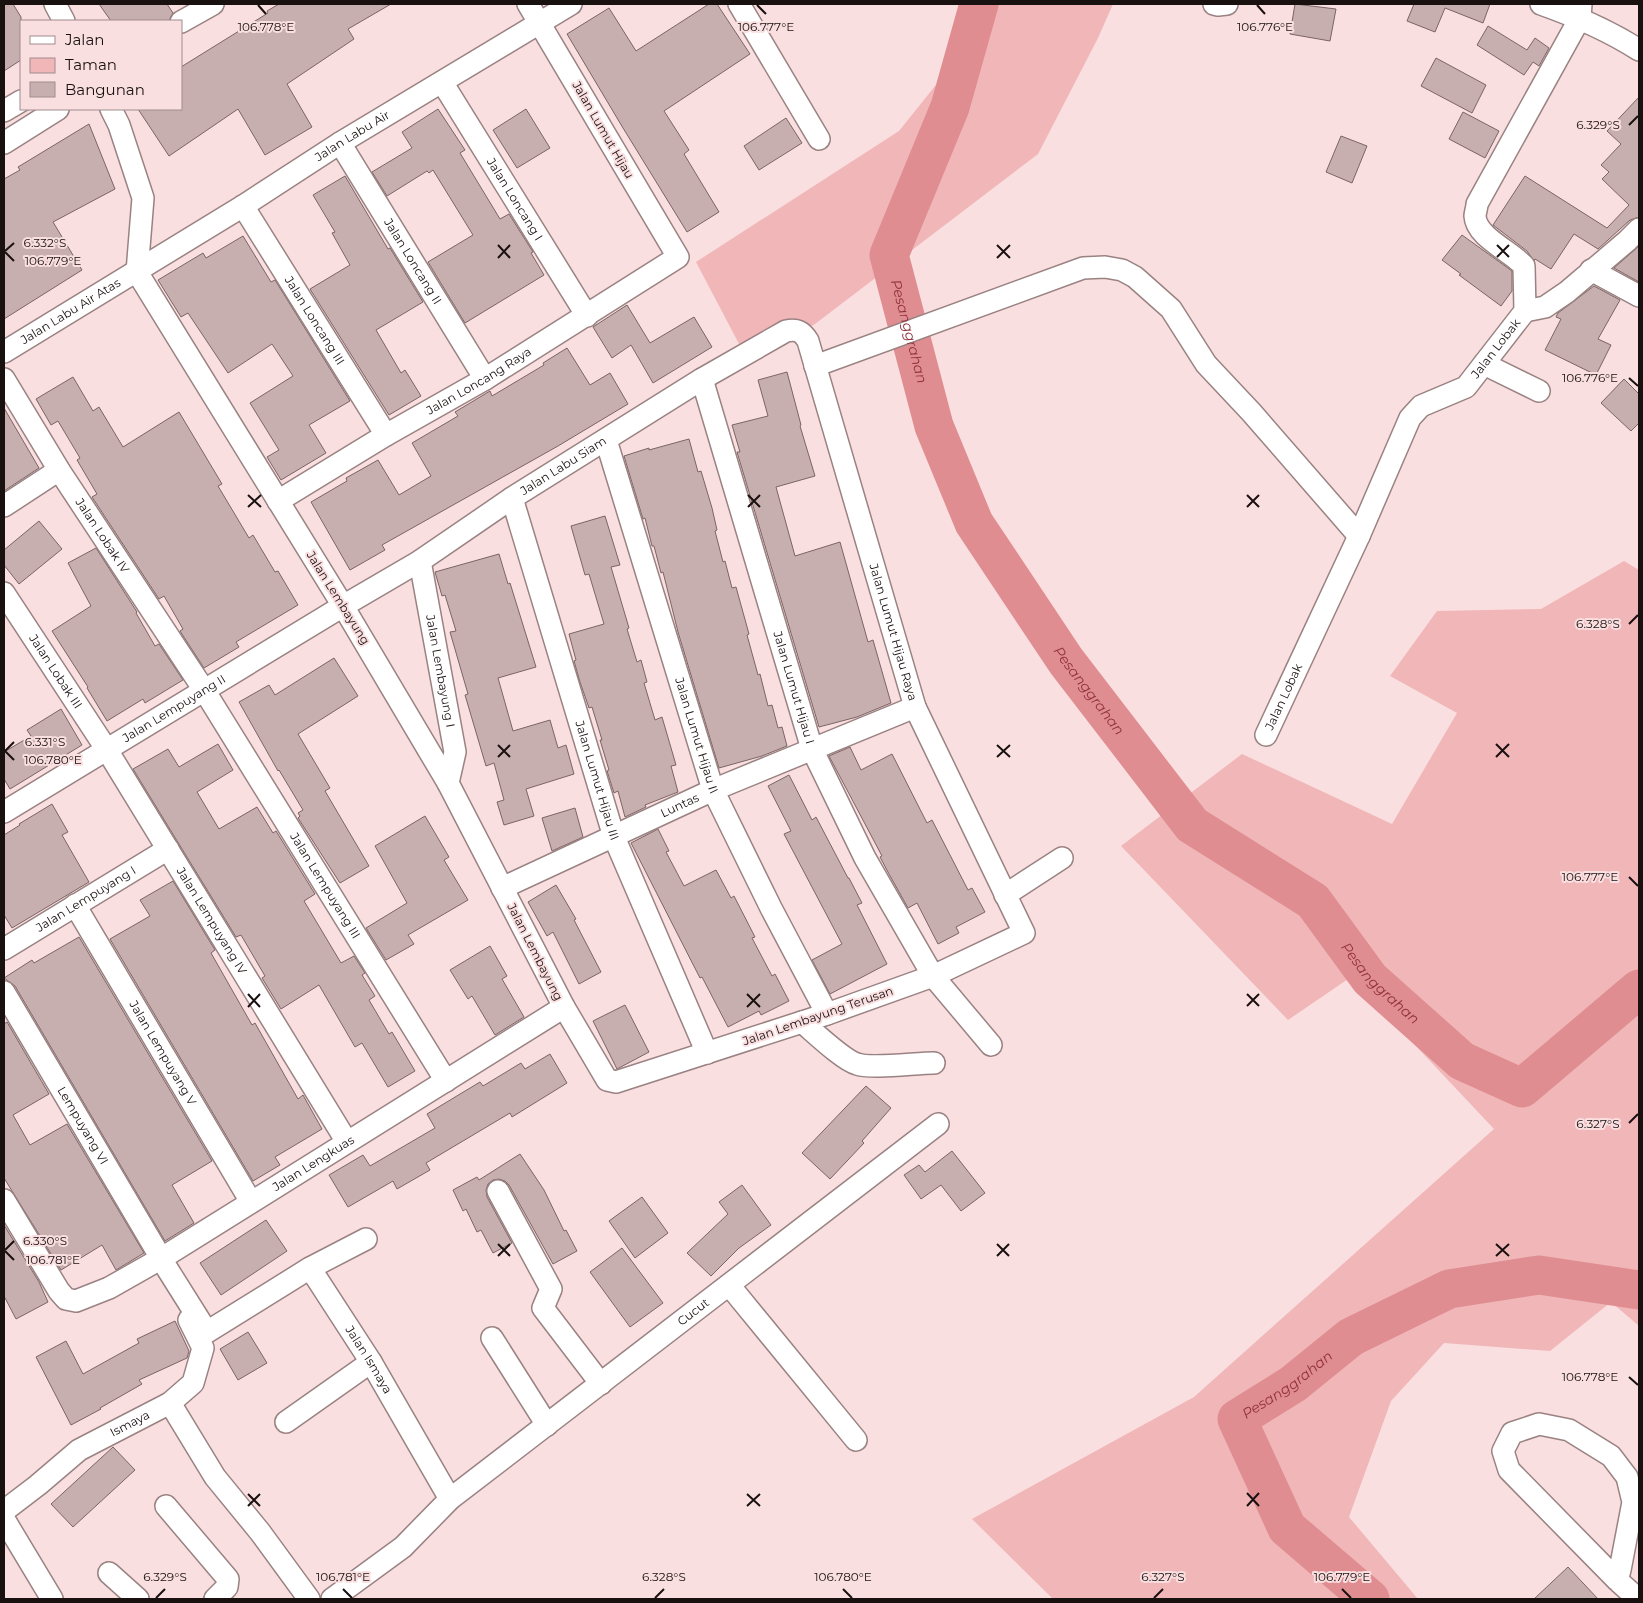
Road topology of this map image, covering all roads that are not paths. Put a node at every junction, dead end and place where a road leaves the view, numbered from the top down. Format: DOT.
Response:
graph roads {
  1 [pos="54,4"];
  2 [pos="213,4"];
  3 [pos="571,4"];
  4 [pos="738,4"];
  5 [pos="1214,4"];
  6 [pos="1227,4"];
  7 [pos="1541,4"];
  8 [pos="1580,11"];
  9 [pos="533,12"];
  10 [pos="63,20"];
  11 [pos="182,21"];
  12 [pos="1639,50"];
  13 [pos="442,82"];
  14 [pos="20,102"];
  15 [pos="4,110"];
  16 [pos="56,110"];
  17 [pos="112,110"];
  18 [pos="818,139"];
  19 [pos="4,143"];
  20 [pos="340,143"];
  21 [pos="243,206"];
  22 [pos="1639,229"];
  23 [pos="678,257"];
  24 [pos="1591,270"];
  25 [pos="137,272"];
  26 [pos="1639,296"];
  27 [pos="1525,311"];
  28 [pos="587,316"];
  29 [pos="786,331"];
  30 [pos="4,352"];
  31 [pos="1484,364"];
  32 [pos="815,366"];
  33 [pos="4,379"];
  34 [pos="485,379"];
  35 [pos="702,379"];
  36 [pos="1540,391"];
  37 [pos="386,435"];
  38 [pos="606,440"];
  39 [pos="59,470"];
  40 [pos="512,498"];
  41 [pos="278,502"];
  42 [pos="4,506"];
  43 [pos="1359,536"];
  44 [pos="420,561"];
  45 [pos="4,593"];
  46 [pos="343,606"];
  47 [pos="204,690"];
  48 [pos="916,707"];
  49 [pos="1266,735"];
  50 [pos="812,749"];
  51 [pos="107,750"];
  52 [pos="448,782"];
  53 [pos="714,790"];
  54 [pos="6,807"];
  55 [pos="614,837"];
  56 [pos="168,849"];
  57 [pos="1062,858"];
  58 [pos="502,888"];
  59 [pos="1005,895"];
  60 [pos="75,905"];
  61 [pos="1024,933"];
  62 [pos="4,949"];
  63 [pos="933,976"];
  64 [pos="4,992"];
  65 [pos="564,1008"];
  66 [pos="826,1014"];
  67 [pos="802,1022"];
  68 [pos="991,1045"];
  69 [pos="707,1053"];
  70 [pos="934,1062"];
  71 [pos="607,1080"];
  72 [pos="446,1081"];
  73 [pos="938,1124"];
  74 [pos="347,1142"];
  75 [pos="498,1192"];
  76 [pos="4,1200"];
  77 [pos="251,1202"];
  78 [pos="366,1240"];
  79 [pos="162,1258"];
  80 [pos="310,1268"];
  81 [pos="729,1285"];
  82 [pos="195,1313"];
  83 [pos="492,1338"];
  84 [pos="370,1362"];
  85 [pos="601,1384"];
  86 [pos="170,1403"];
  87 [pos="286,1422"];
  88 [pos="546,1425"];
  89 [pos="856,1440"];
  90 [pos="450,1499"];
  91 [pos="166,1506"];
  92 [pos="4,1510"];
  93 [pos="4,1519"];
  94 [pos="109,1573"];
  95 [pos="1617,1580"];
  96 [pos="52,1599"];
  97 [pos="138,1599"];
  98 [pos="215,1599"];
  99 [pos="309,1599"];
  100 [pos="332,1599"];
  101 [pos="1638,1599"];
  1 -- 10 [label="street"];
  2 -- 11 [label="street"];
  3 -- 9 [label="street, Jalan Labu Air"];
  4 -- 18 [label="street"];
  5 -- 6 [label="street"];
  7 -- 8 [label="street"];
  8 -- 12 [label="street"];
  8 -- 27 [label="street, Jalan Lobak"];
  9 -- 13 [label="street, Jalan Labu Air"];
  9 -- 23 [label="street, Jalan Lumut Hijau"];
  13 -- 20 [label="street, Jalan Labu Air"];
  13 -- 28 [label="street, Jalan Loncang I"];
  14 -- 15 [label="street"];
  16 -- 19 [label="street"];
  17 -- 25 [label="street"];
  20 -- 21 [label="street, Jalan Labu Air"];
  20 -- 34 [label="street, Jalan Loncang II"];
  21 -- 25 [label="street, Jalan Labu Air"];
  21 -- 37 [label="street, Jalan Loncang III"];
  22 -- 24 [label="street"];
  23 -- 28 [label="street, Jalan Loncang Raya"];
  24 -- 26 [label="street"];
  24 -- 27 [label="street"];
  25 -- 30 [label="street, Jalan Labu Air Atas"];
  25 -- 41 [label="street, Jalan Lembayung"];
  27 -- 31 [label="street, Jalan Lobak"];
  28 -- 34 [label="street, Jalan Loncang Raya"];
  29 -- 32 [label="street, Jalan Lumut Hijau Raya"];
  29 -- 35 [label="street, Jalan Labu Siam"];
  31 -- 36 [label="street"];
  31 -- 43 [label="street, Jalan Lobak"];
  32 -- 43 [label="street"];
  32 -- 48 [label="street, Jalan Lumut Hijau Raya"];
  33 -- 39 [label="street, Jalan Lobak IV"];
  34 -- 37 [label="street, Jalan Loncang Raya"];
  35 -- 38 [label="street, Jalan Labu Siam"];
  35 -- 50 [label="street, Jalan Lumut Hijau I"];
  37 -- 41 [label="street, Jalan Loncang Raya"];
  38 -- 40 [label="street, Jalan Labu Siam"];
  38 -- 53 [label="street, Jalan Lumut Hijau II"];
  39 -- 42 [label="street"];
  39 -- 47 [label="street, Jalan Lobak IV"];
  40 -- 44 [label="street, Jalan Labu Siam"];
  40 -- 55 [label="street, Jalan Lumut Hijau III"];
  41 -- 46 [label="street, Jalan Lembayung"];
  43 -- 49 [label="street, Jalan Lobak"];
  44 -- 46 [label="street, Jalan Labu Siam"];
  44 -- 52 [label="street, Jalan Lembayung I"];
  45 -- 51 [label="street, Jalan Lobak III"];
  46 -- 47 [label="street, Jalan Lempuyang II"];
  46 -- 52 [label="street, Jalan Lembayung"];
  47 -- 51 [label="street, Jalan Lempuyang II"];
  47 -- 72 [label="street, Jalan Lempuyang III"];
  48 -- 50 [label="street, Luntas"];
  48 -- 59 [label="street, Jalan Lumut Hijau Raya"];
  50 -- 53 [label="street, Luntas"];
  50 -- 63 [label="street, Jalan Lumut Hijau I"];
  51 -- 54 [label="street, Jalan Lempuyang II"];
  51 -- 56 [label="street, Jalan Lempuyang IV"];
  52 -- 58 [label="street, Jalan Lembayung"];
  53 -- 55 [label="street, Luntas"];
  53 -- 66 [label="street, Jalan Lumut Hijau II"];
  55 -- 58 [label="street, Luntas"];
  55 -- 69 [label="street, Jalan Lumut Hijau III"];
  56 -- 60 [label="street, Jalan Lempuyang I"];
  56 -- 74 [label="street, Jalan Lempuyang IV"];
  57 -- 59 [label="street"];
  58 -- 65 [label="street, Jalan Lembayung"];
  59 -- 61 [label="street, Jalan Lumut Hijau Raya"];
  60 -- 62 [label="street, Jalan Lempuyang I"];
  60 -- 77 [label="street, Jalan Lempuyang V"];
  61 -- 63 [label="street, Jalan Lembayung Terusan"];
  63 -- 66 [label="street, Jalan Lembayung Terusan"];
  63 -- 68 [label="street, Jalan Lumut Hijau I"];
  64 -- 79 [label="street, Lempuyang VI"];
  65 -- 71 [label="street, Jalan Lembayung"];
  65 -- 72 [label="street, Jalan Lengkuas"];
  66 -- 67 [label="street, Jalan Lembayung Terusan"];
  67 -- 69 [label="street, Jalan Lembayung Terusan"];
  67 -- 70 [label="street"];
  69 -- 71 [label="street, Jalan Lembayung Terusan"];
  72 -- 74 [label="street, Jalan Lengkuas"];
  73 -- 81 [label="street, Cucut"];
  74 -- 77 [label="street, Jalan Lengkuas"];
  75 -- 85 [label="street"];
  76 -- 79 [label="street, Jalan Lengkuas"];
  77 -- 79 [label="street, Jalan Lengkuas"];
  78 -- 80 [label="street"];
  79 -- 82 [label="street"];
  80 -- 82 [label="street"];
  80 -- 84 [label="street, Jalan Ismaya"];
  81 -- 85 [label="street, Cucut"];
  81 -- 89 [label="street"];
  82 -- 86 [label="street, Ismaya"];
  83 -- 88 [label="street"];
  84 -- 87 [label="street"];
  84 -- 90 [label="street, Jalan Ismaya"];
  85 -- 88 [label="street, Cucut"];
  86 -- 92 [label="street, Ismaya"];
  86 -- 99 [label="street"];
  88 -- 90 [label="street, Cucut"];
  90 -- 100 [label="street"];
  91 -- 98 [label="street"];
  93 -- 96 [label="street"];
  94 -- 97 [label="street"];
  95 -- 95 [label="street"];
  95 -- 101 [label="street"];
}
